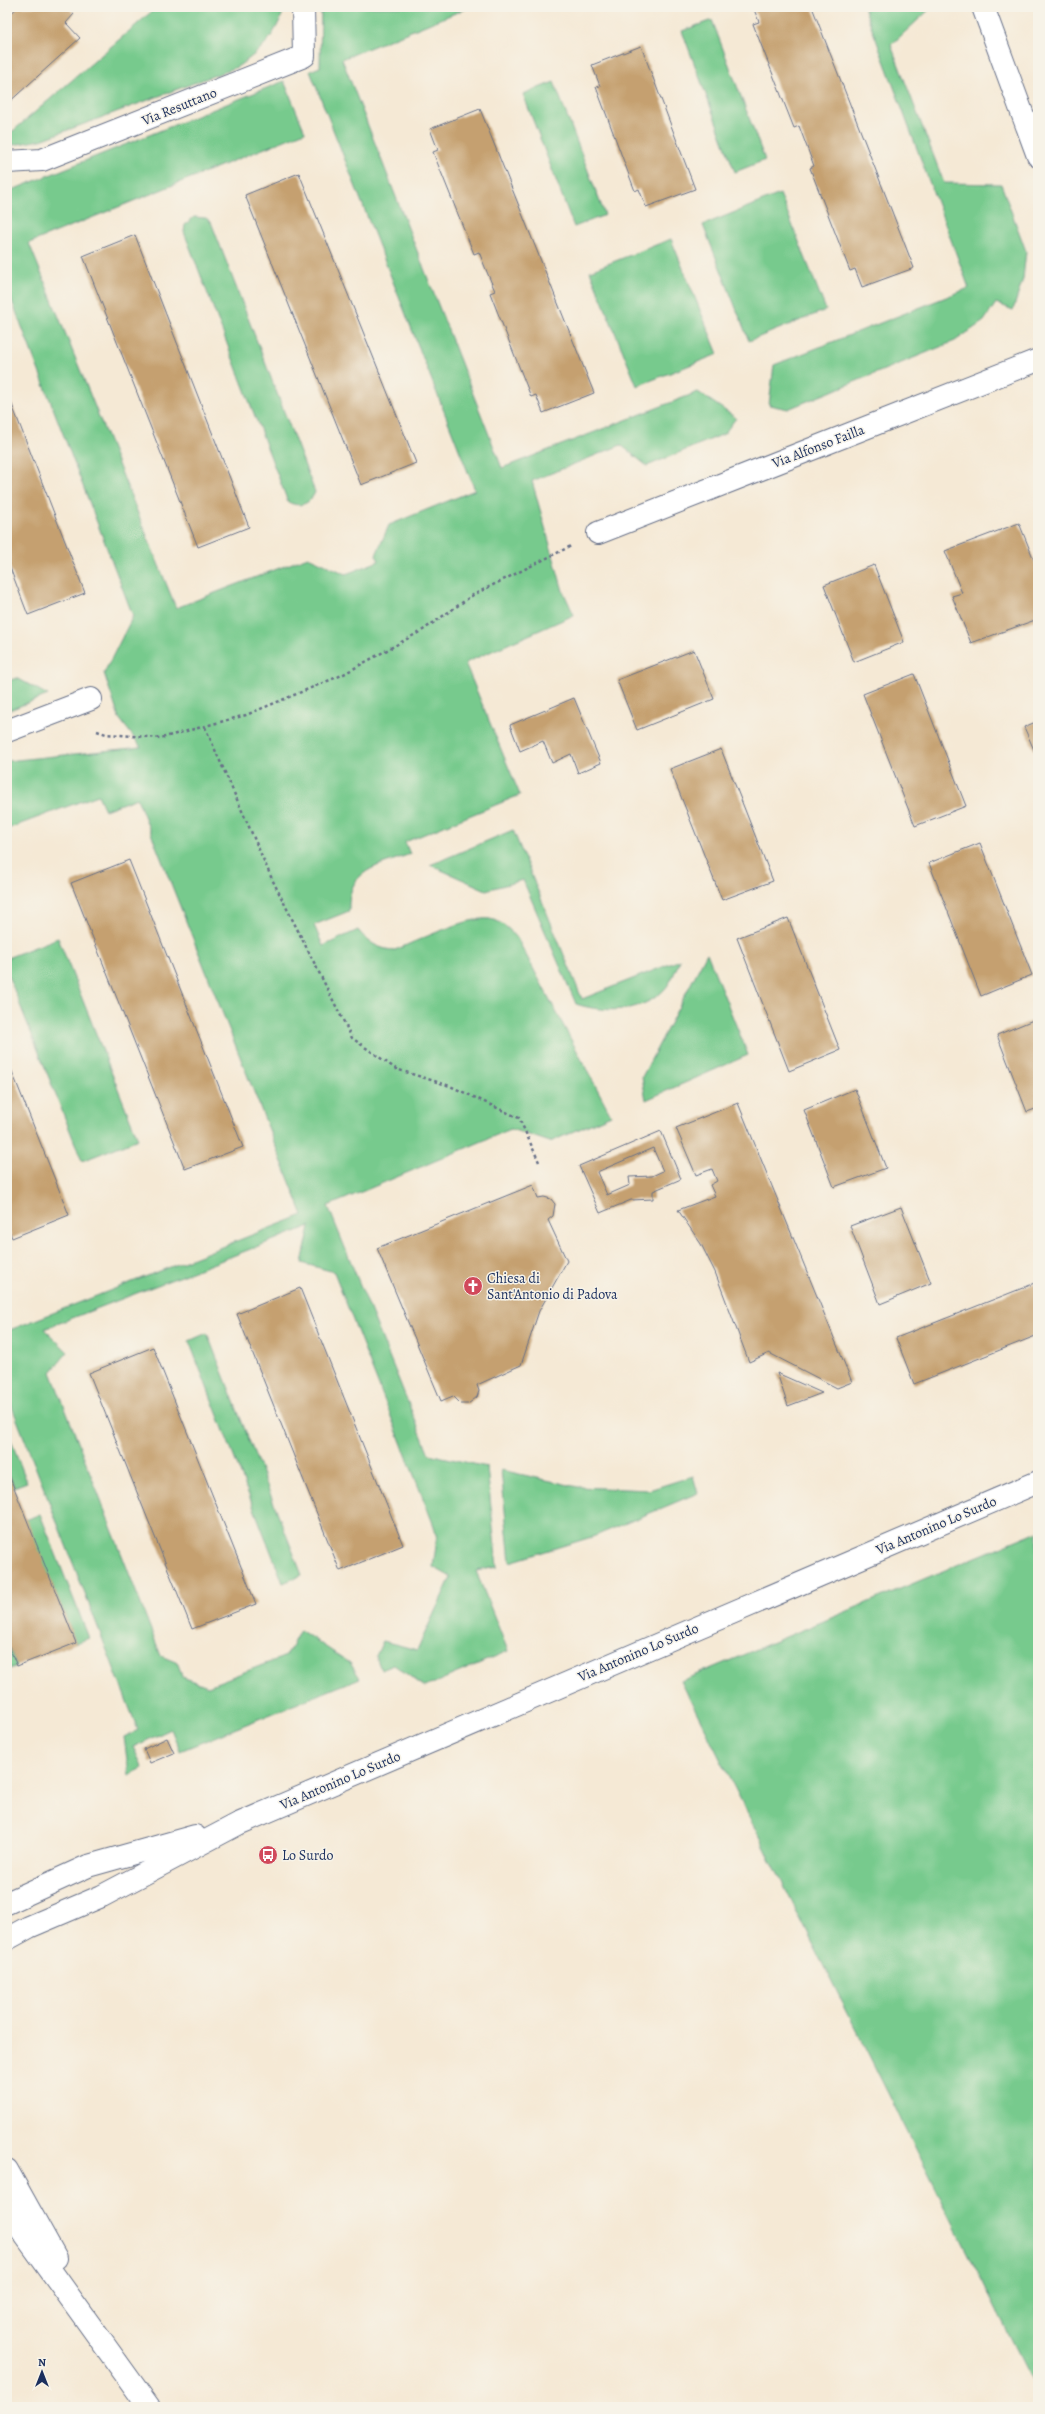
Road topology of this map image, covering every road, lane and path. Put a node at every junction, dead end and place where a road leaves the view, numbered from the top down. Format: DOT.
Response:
graph roads {
  1 [pos="303,7"];
  2 [pos="983,7"];
  3 [pos="1038,156"];
  4 [pos="7,162"];
  5 [pos="1038,360"];
  6 [pos="598,533"];
  7 [pos="91,699"];
  8 [pos="48,715"];
  9 [pos="205,727"];
  10 [pos="7,731"];
  11 [pos="539,1162"];
  12 [pos="1038,1482"];
  13 [pos="238,1824"];
  14 [pos="7,1903"];
  15 [pos="7,1939"];
  16 [pos="7,2170"];
  17 [pos="7,2210"];
  18 [pos="106,2348"];
  19 [pos="149,2407"];
  1 -- 4 [label="street, Via Resuttano"];
  2 -- 3 [label="street"];
  5 -- 6 [label="street, Via Alfonso Failla"];
  6 -- 9 [label="path"];
  7 -- 8 [label="street"];
  8 -- 9 [label="path"];
  8 -- 10 [label="street"];
  9 -- 11 [label="path"];
  12 -- 13 [label="street, Via Antonino Lo Surdo"];
  13 -- 14 [label="street"];
  13 -- 15 [label="street"];
  16 -- 18 [label="street"];
  17 -- 18 [label="street"];
  18 -- 19 [label="street"];
}
